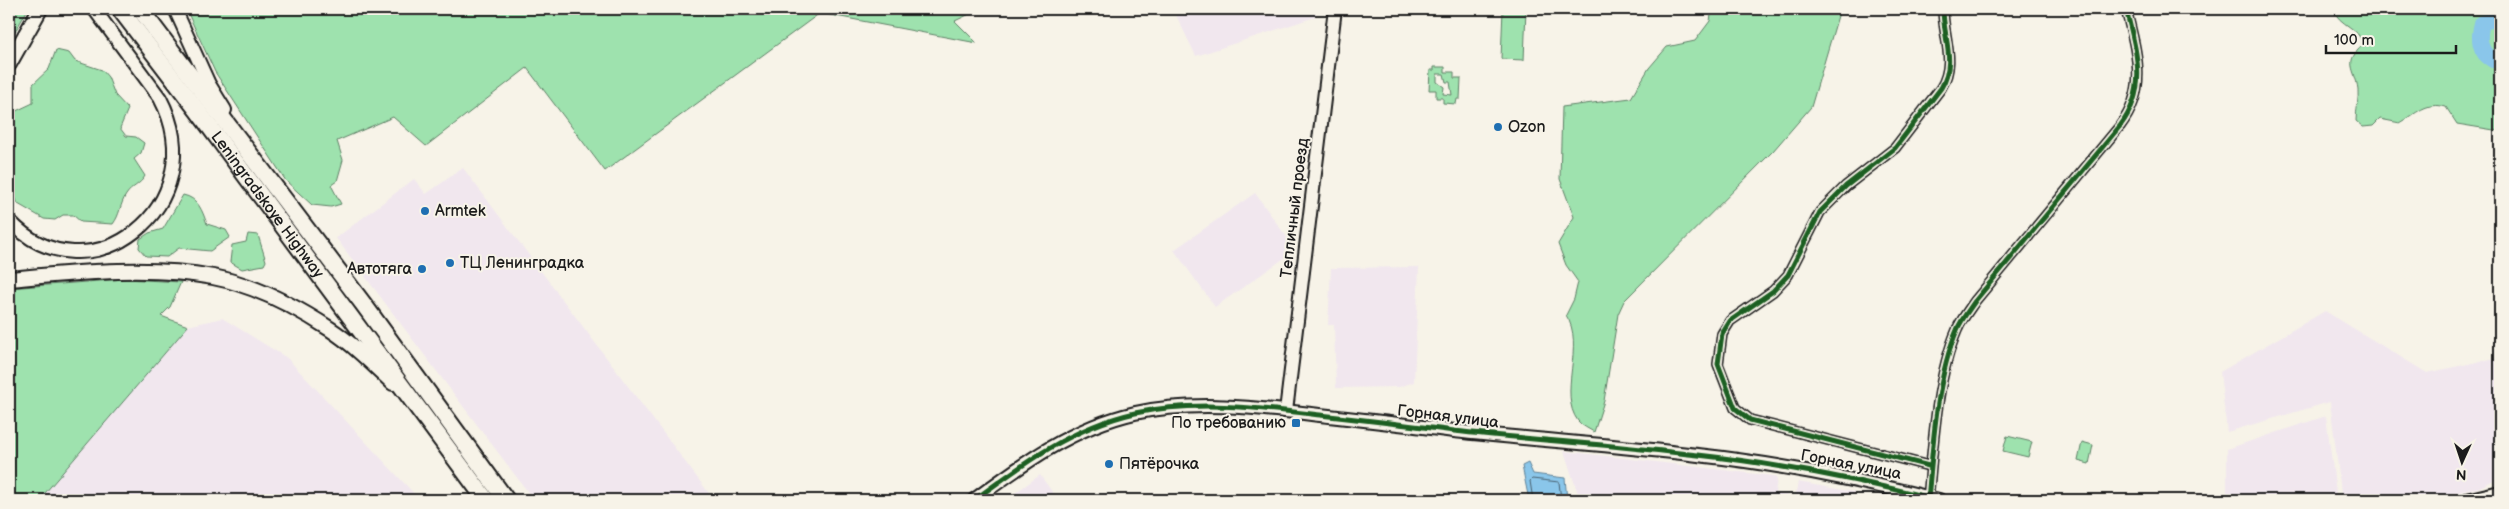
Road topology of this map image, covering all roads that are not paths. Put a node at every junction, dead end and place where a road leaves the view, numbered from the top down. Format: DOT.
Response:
graph roads {
  1 [pos="40,9"];
  2 [pos="94,9"];
  3 [pos="120,9"];
  4 [pos="140,9"];
  5 [pos="175,9"];
  6 [pos="1335,9"];
  7 [pos="1944,9"];
  8 [pos="2126,9"];
  9 [pos="9,66"];
  10 [pos="258,163"];
  11 [pos="9,220"];
  12 [pos="9,279"];
  13 [pos="414,402"];
  14 [pos="1286,410"];
  15 [pos="1929,466"];
  16 [pos="2500,492"];
  17 [pos="1932,499"];
  18 [pos="486,500"];
  19 [pos="506,500"];
  20 [pos="974,500"];
  21 [pos="2466,500"];
  1 -- 9 [label="main road"];
  2 -- 11 [label="street"];
  3 -- 13 [label="highway, Leningradskoye Highway"];
  4 -- 10 [label="highway, Leningradskoye Highway"];
  5 -- 10 [label="street"];
  6 -- 14 [label="street, Тепличный проезд"];
  7 -- 15 [label="street"];
  8 -- 15 [label="street"];
  10 -- 19 [label="highway, Leningradskoye Highway"];
  12 -- 13 [label="main road"];
  13 -- 18 [label="highway, Leningradskoye Highway"];
  14 -- 17 [label="street, Горная улица"];
  14 -- 20 [label="street, Горная улица"];
  15 -- 17 [label="street"];
  16 -- 21 [label="street"];
}
